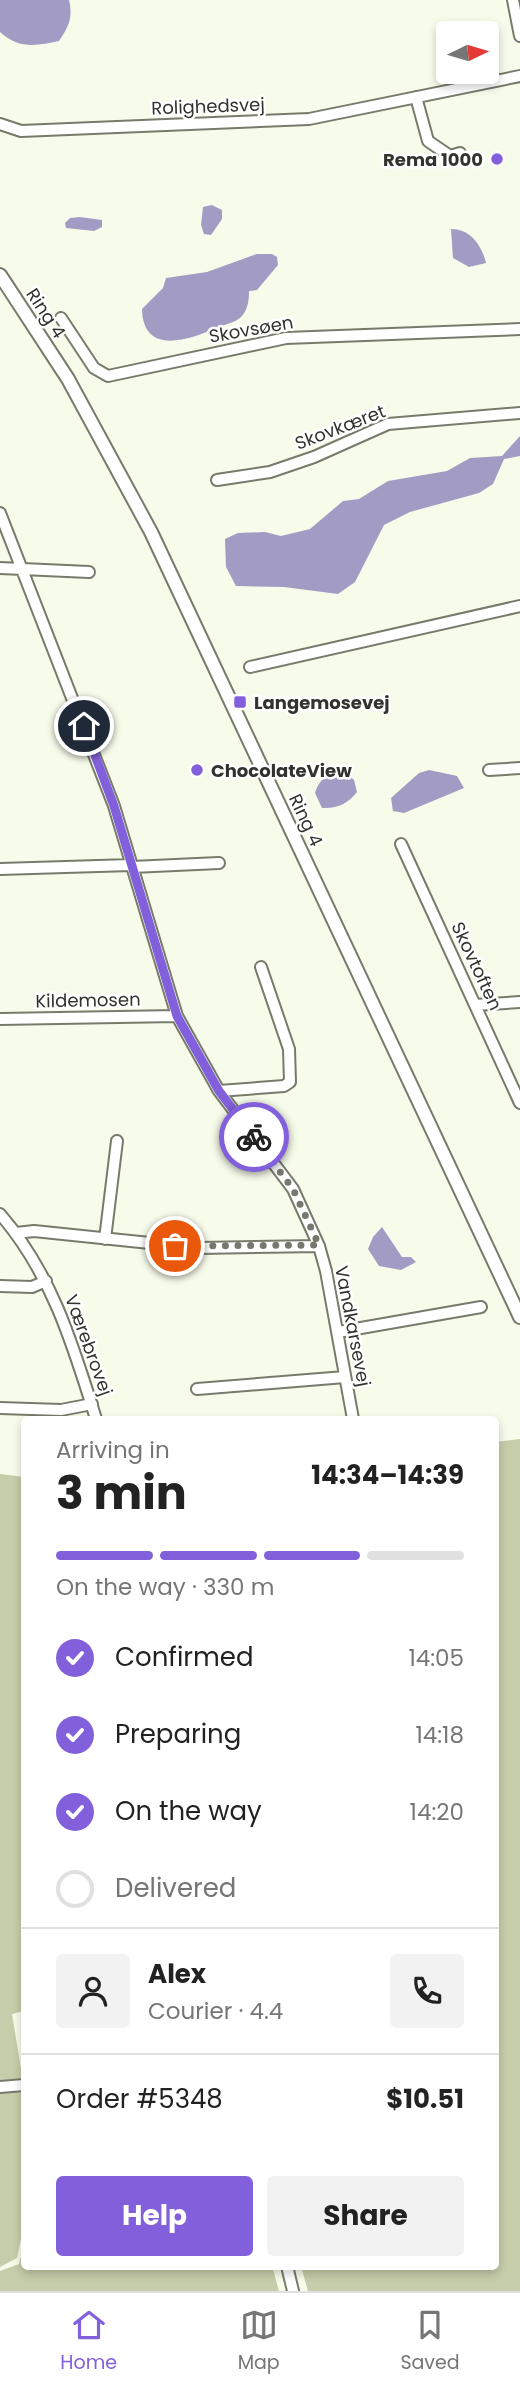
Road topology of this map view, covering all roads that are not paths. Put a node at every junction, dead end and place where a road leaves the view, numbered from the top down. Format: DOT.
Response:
graph roads {
  1 [pos="513,0"];
  2 [pos="520,36"];
  3 [pos="520,76"];
  4 [pos="416,97"];
  5 [pos="0,124"];
  6 [pos="460,153"];
  7 [pos="0,275"];
  8 [pos="61,318"];
  9 [pos="520,329"];
  10 [pos="520,413"];
  11 [pos="217,480"];
  12 [pos="0,513"];
  13 [pos="0,568"];
  14 [pos="21,569"];
  15 [pos="89,572"];
  16 [pos="520,606"];
  17 [pos="250,667"];
  18 [pos="520,768"];
  19 [pos="489,770"];
  20 [pos="401,844"];
  21 [pos="219,863"];
  22 [pos="132,866"];
  23 [pos="0,869"];
  24 [pos="261,967"];
  25 [pos="520,1002"];
  26 [pos="475,1005"];
  27 [pos="177,1016"];
  28 [pos="0,1019"];
  29 [pos="219,1091"];
  30 [pos="520,1103"];
  31 [pos="117,1142"];
  32 [pos="0,1214"];
  33 [pos="16,1233"];
  34 [pos="105,1239"];
  35 [pos="319,1245"];
  36 [pos="46,1281"];
  37 [pos="0,1286"];
  38 [pos="481,1307"];
  39 [pos="520,1317"];
  40 [pos="338,1332"];
  41 [pos="345,1377"];
  42 [pos="198,1389"];
  43 [pos="92,1404"];
  44 [pos="0,1408"];
  45 [pos="95,1416"];
  46 [pos="352,1416"];
  47 [pos="21,2085"];
  48 [pos="0,2087"];
  49 [pos="288,2270"];
  50 [pos="293,2291"];
  1 -- 2 [label="street"];
  3 -- 4 [label="street, Rolighedsvej"];
  4 -- 5 [label="street, Rolighedsvej"];
  4 -- 6 [label="street"];
  7 -- 39 [label="main road, Ring 4"];
  8 -- 9 [label="street, Skovsøen"];
  10 -- 11 [label="street, Skovkæret"];
  12 -- 14 [label="street, Vandkarsevej"];
  13 -- 14 [label="street"];
  14 -- 15 [label="street"];
  14 -- 22 [label="street, Vandkarsevej"];
  16 -- 17 [label="street"];
  18 -- 19 [label="street"];
  20 -- 26 [label="street, Skovtoften"];
  21 -- 22 [label="street"];
  22 -- 23 [label="street"];
  22 -- 27 [label="street, Vandkarsevej"];
  24 -- 29 [label="street"];
  25 -- 26 [label="street"];
  26 -- 30 [label="street, Skovtoften"];
  27 -- 28 [label="street, Kildemosen"];
  27 -- 29 [label="street, Vandkarsevej"];
  29 -- 35 [label="street, Vandkarsevej"];
  31 -- 34 [label="street"];
  32 -- 33 [label="street, Værebrovej"];
  33 -- 34 [label="street"];
  33 -- 36 [label="street, Værebrovej"];
  34 -- 35 [label="street"];
  35 -- 40 [label="street, Vandkarsevej"];
  36 -- 37 [label="street"];
  36 -- 43 [label="street, Værebrovej"];
  38 -- 40 [label="street"];
  40 -- 41 [label="street, Vandkarsevej"];
  41 -- 42 [label="street"];
  41 -- 46 [label="street, Vandkarsevej"];
  43 -- 44 [label="street"];
  43 -- 45 [label="street, Værebrovej"];
  47 -- 48 [label="street"];
  49 -- 50 [label="street"];
}
